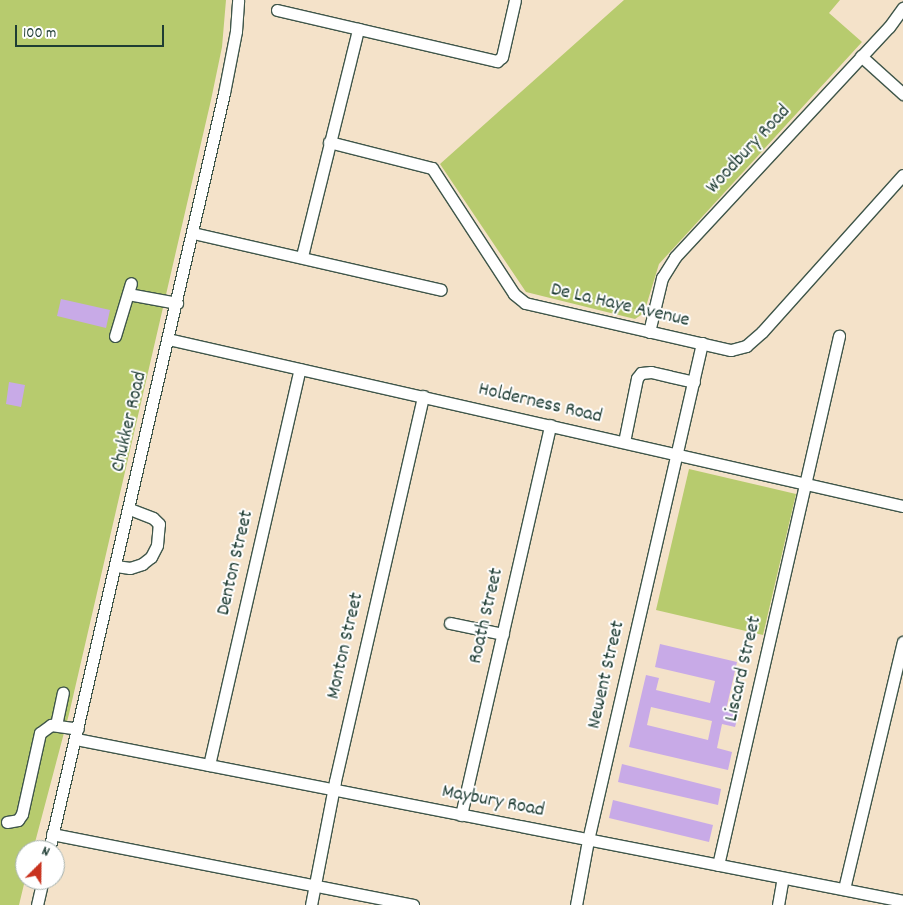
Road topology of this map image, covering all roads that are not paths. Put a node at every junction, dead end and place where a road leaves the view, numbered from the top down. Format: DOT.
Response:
graph roads {
  1 [pos="238,0"];
  2 [pos="515,0"];
  3 [pos="903,8"];
  4 [pos="276,10"];
  5 [pos="358,29"];
  6 [pos="861,56"];
  7 [pos="903,94"];
  8 [pos="329,142"];
  9 [pos="903,175"];
  10 [pos="193,233"];
  11 [pos="302,256"];
  12 [pos="441,290"];
  13 [pos="176,303"];
  14 [pos="649,332"];
  15 [pos="115,336"];
  16 [pos="839,336"];
  17 [pos="168,339"];
  18 [pos="702,343"];
  19 [pos="300,369"];
  20 [pos="694,382"];
  21 [pos="423,396"];
  22 [pos="550,425"];
  23 [pos="624,442"];
  24 [pos="677,454"];
  25 [pos="807,482"];
  26 [pos="903,506"];
  27 [pos="129,509"];
  28 [pos="116,566"];
  29 [pos="450,622"];
  30 [pos="502,634"];
  31 [pos="903,642"];
  32 [pos="62,693"];
  33 [pos="56,725"];
  34 [pos="77,734"];
  35 [pos="209,765"];
  36 [pos="334,790"];
  37 [pos="461,815"];
  38 [pos="8,822"];
  39 [pos="52,834"];
  40 [pos="51,840"];
  41 [pos="588,840"];
  42 [pos="718,865"];
  43 [pos="783,878"];
  44 [pos="315,886"];
  45 [pos="844,889"];
  46 [pos="40,890"];
  47 [pos="903,901"];
  48 [pos="37,905"];
  49 [pos="312,905"];
  50 [pos="413,905"];
  51 [pos="576,905"];
  52 [pos="778,905"];
  1 -- 10 [label="street, Chukker Road"];
  2 -- 5 [label="street"];
  3 -- 6 [label="street, Woodbury Road"];
  4 -- 5 [label="street"];
  5 -- 8 [label="street"];
  6 -- 7 [label="street"];
  6 -- 14 [label="street, Woodbury Road"];
  8 -- 11 [label="street"];
  8 -- 14 [label="street, De La Haye Avenue"];
  9 -- 18 [label="street, De La Haye Avenue"];
  10 -- 11 [label="street"];
  10 -- 13 [label="street, Chukker Road"];
  11 -- 12 [label="street"];
  13 -- 15 [label="street"];
  13 -- 17 [label="street, Chukker Road"];
  14 -- 18 [label="street, De La Haye Avenue"];
  16 -- 25 [label="street, Liscard Street"];
  17 -- 19 [label="street, Holderness Road"];
  17 -- 27 [label="street, Chukker Road"];
  18 -- 20 [label="street, Newent Street"];
  19 -- 21 [label="street, Holderness Road"];
  19 -- 35 [label="street, Denton Street"];
  20 -- 23 [label="street"];
  20 -- 24 [label="street, Newent Street"];
  21 -- 22 [label="street, Holderness Road"];
  21 -- 36 [label="street, Monton Street"];
  22 -- 23 [label="street, Holderness Road"];
  22 -- 30 [label="street, Roath Street"];
  23 -- 24 [label="street, Holderness Road"];
  24 -- 25 [label="street, Holderness Road"];
  24 -- 41 [label="street, Newent Street"];
  25 -- 26 [label="street, Holderness Road"];
  25 -- 42 [label="street, Liscard Street"];
  27 -- 28 [label="street, Chukker Road"];
  27 -- 28 [label="street"];
  28 -- 34 [label="street, Chukker Road"];
  29 -- 30 [label="street"];
  30 -- 37 [label="street, Roath Street"];
  31 -- 45 [label="street"];
  32 -- 33 [label="street"];
  33 -- 34 [label="street, Maybury Road"];
  33 -- 38 [label="street"];
  34 -- 35 [label="street, Maybury Road"];
  34 -- 39 [label="street, Chukker Road"];
  35 -- 36 [label="street, Maybury Road"];
  36 -- 37 [label="street, Maybury Road"];
  36 -- 44 [label="street, Monton Street"];
  37 -- 41 [label="street, Maybury Road"];
  39 -- 40 [label="street, Chukker Road"];
  39 -- 44 [label="street"];
  41 -- 42 [label="street, Maybury Road"];
  41 -- 51 [label="street, Newent Street"];
  42 -- 43 [label="street, Maybury Road"];
  43 -- 45 [label="street, Maybury Road"];
  43 -- 52 [label="street"];
  44 -- 49 [label="street, Monton Street"];
  44 -- 50 [label="street"];
  45 -- 47 [label="street, Maybury Road"];
  46 -- 48 [label="street"];
}
